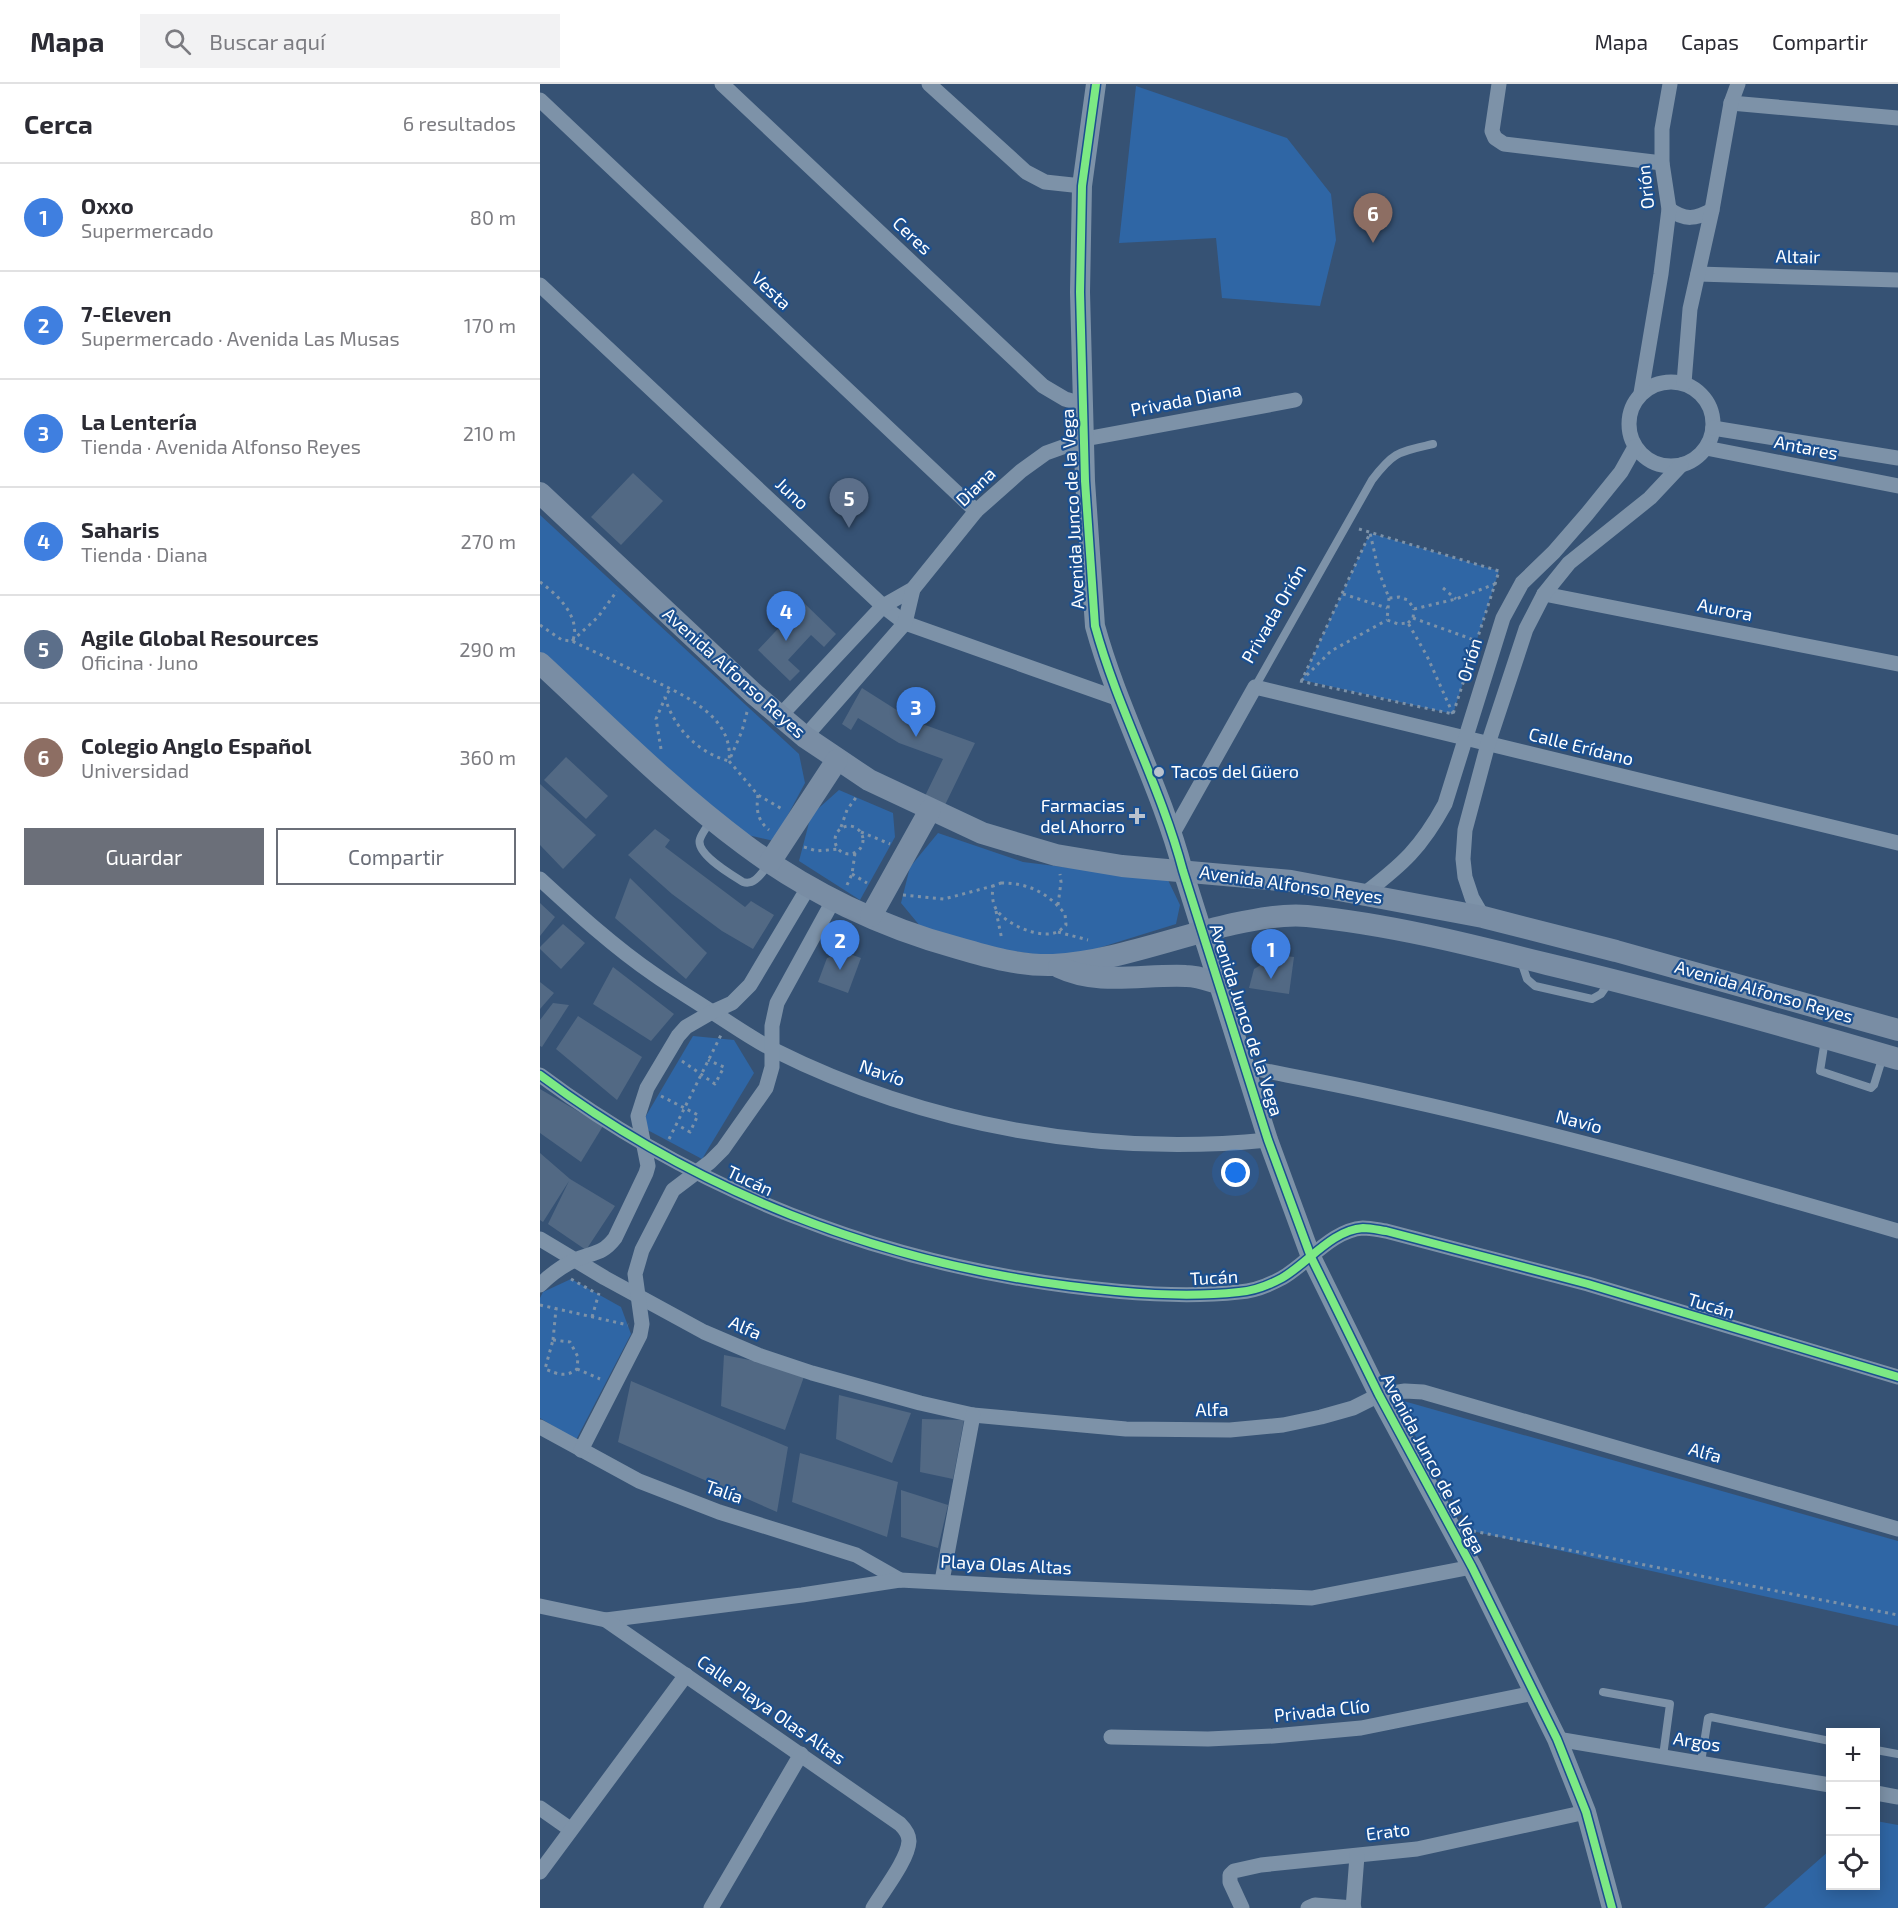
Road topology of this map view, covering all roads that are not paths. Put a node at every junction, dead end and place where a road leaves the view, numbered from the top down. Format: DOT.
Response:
graph roads {
  1 [pos="723,84"];
  2 [pos="929,84"];
  3 [pos="1096,84"];
  4 [pos="1499,84"];
  5 [pos="1670,84"];
  6 [pos="1738,84"];
  7 [pos="540,100"];
  8 [pos="1731,103"];
  9 [pos="1898,118"];
  10 [pos="1662,163"];
  11 [pos="1082,186"];
  12 [pos="1669,209"];
  13 [pos="1712,210"];
  14 [pos="1698,274"];
  15 [pos="1898,280"];
  16 [pos="540,285"];
  17 [pos="1684,383"];
  18 [pos="1641,393"];
  19 [pos="1295,399"];
  20 [pos="1082,404"];
  21 [pos="1713,428"];
  22 [pos="1085,439"];
  23 [pos="1433,444"];
  24 [pos="1635,447"];
  25 [pos="1706,448"];
  26 [pos="1898,458"];
  27 [pos="1681,465"];
  28 [pos="1898,486"];
  29 [pos="540,493"];
  30 [pos="976,511"];
  31 [pos="913,589"];
  32 [pos="1544,594"];
  33 [pos="883,606"];
  34 [pos="905,623"];
  35 [pos="540,663"];
  36 [pos="1898,664"];
  37 [pos="1255,687"];
  38 [pos="1119,699"];
  39 [pos="779,717"];
  40 [pos="805,737"];
  41 [pos="1466,739"];
  42 [pos="1488,744"];
  43 [pos="837,760"];
  44 [pos="930,810"];
  45 [pos="712,819"];
  46 [pos="1173,833"];
  47 [pos="1898,843"];
  48 [pos="770,862"];
  49 [pos="1183,871"];
  50 [pos="540,879"];
  51 [pos="809,886"];
  52 [pos="1364,894"];
  53 [pos="836,901"];
  54 [pos="871,916"];
  55 [pos="1483,917"];
  56 [pos="1202,932"];
  57 [pos="1055,965"];
  58 [pos="1218,983"];
  59 [pos="712,1012"];
  60 [pos="1898,1030"];
  61 [pos="1825,1039"];
  62 [pos="773,1050"];
  63 [pos="1891,1057"];
  64 [pos="1246,1067"];
  65 [pos="540,1075"];
  66 [pos="1268,1140"];
  67 [pos="644,1145"];
  68 [pos="697,1172"];
  69 [pos="1898,1231"];
  70 [pos="540,1239"];
  71 [pos="1311,1257"];
  72 [pos="575,1260"];
  73 [pos="540,1285"];
  74 [pos="637,1294"];
  75 [pos="1898,1377"];
  76 [pos="1379,1395"];
  77 [pos="973,1415"];
  78 [pos="540,1427"];
  79 [pos="581,1450"];
  80 [pos="1898,1529"];
  81 [pos="1472,1567"];
  82 [pos="900,1580"];
  83 [pos="942,1581"];
  84 [pos="540,1606"];
  85 [pos="606,1620"];
  86 [pos="686,1676"];
  87 [pos="1603,1692"];
  88 [pos="1534,1693"];
  89 [pos="1112,1737"];
  90 [pos="1557,1739"];
  91 [pos="1826,1740"];
  92 [pos="1880,1751"];
  93 [pos="801,1754"];
  94 [pos="1898,1754"];
  95 [pos="1663,1756"];
  96 [pos="1701,1762"];
  97 [pos="1826,1784"];
  98 [pos="1880,1794"];
  99 [pos="1898,1797"];
  100 [pos="540,1808"];
  101 [pos="1586,1812"];
  102 [pos="570,1829"];
  103 [pos="1357,1856"];
  104 [pos="540,1872"];
  105 [pos="1311,1906"];
  106 [pos="711,1908"];
  107 [pos="873,1908"];
  108 [pos="1242,1908"];
  109 [pos="1353,1908"];
  110 [pos="1612,1908"];
  1 -- 20 [label="street, Ceres"];
  2 -- 11 [label="street"];
  3 -- 11 [label="street, Avenida Junco de la Vega"];
  4 -- 10 [label="street"];
  5 -- 10 [label="street, Orión"];
  6 -- 8 [label="street"];
  7 -- 30 [label="street, Vesta"];
  8 -- 9 [label="street"];
  8 -- 13 [label="street"];
  10 -- 12 [label="street, Orión"];
  11 -- 20 [label="street, Avenida Junco de la Vega"];
  12 -- 13 [label="street"];
  12 -- 18 [label="street, Orión"];
  13 -- 14 [label="street"];
  14 -- 15 [label="street, Altair"];
  14 -- 17 [label="street"];
  16 -- 33 [label="street, Juno"];
  17 -- 18 [label="street"];
  17 -- 21 [label="street"];
  18 -- 24 [label="street"];
  19 -- 22 [label="street, Privada Diana"];
  20 -- 22 [label="street, Avenida Junco de la Vega"];
  21 -- 25 [label="street"];
  21 -- 26 [label="street, Antares"];
  22 -- 30 [label="street, Diana"];
  22 -- 38 [label="street, Avenida Junco de la Vega"];
  23 -- 37 [label="lane, Privada Orión"];
  24 -- 27 [label="street"];
  24 -- 41 [label="street, Orión"];
  25 -- 27 [label="street"];
  25 -- 28 [label="street, Antares"];
  27 -- 32 [label="street"];
  29 -- 39 [label="main road, Avenida Alfonso Reyes"];
  30 -- 31 [label="street, Diana"];
  31 -- 33 [label="street, Diana"];
  31 -- 34 [label="street, Diana"];
  32 -- 36 [label="street, Aurora"];
  32 -- 42 [label="street"];
  33 -- 34 [label="street, Juno"];
  33 -- 39 [label="street, Diana"];
  34 -- 38 [label="street, Juno"];
  34 -- 40 [label="street, Diana"];
  35 -- 45 [label="main road, Avenida Alfonso Reyes"];
  37 -- 41 [label="street, Calle Erídano"];
  37 -- 46 [label="street, Privada Orión"];
  38 -- 46 [label="street, Avenida Junco de la Vega"];
  39 -- 40 [label="main road, Avenida Alfonso Reyes"];
  40 -- 43 [label="main road, Avenida Alfonso Reyes"];
  41 -- 42 [label="street, Calle Erídano"];
  41 -- 52 [label="street, Orión"];
  42 -- 47 [label="street, Calle Erídano"];
  42 -- 55 [label="street"];
  43 -- 44 [label="main road, Avenida Alfonso Reyes"];
  43 -- 48 [label="main road"];
  44 -- 49 [label="main road, Avenida Alfonso Reyes"];
  44 -- 54 [label="main road"];
  45 -- 48 [label="main road, Avenida Alfonso Reyes"];
  45 -- 48 [label="lane"];
  46 -- 49 [label="street, Avenida Junco de la Vega"];
  48 -- 51 [label="main road, Avenida Alfonso Reyes"];
  49 -- 52 [label="main road, Avenida Alfonso Reyes"];
  49 -- 56 [label="street, Avenida Junco de la Vega"];
  50 -- 59 [label="street, Navío"];
  51 -- 53 [label="main road, Avenida Alfonso Reyes"];
  51 -- 59 [label="street"];
  52 -- 55 [label="main road, Avenida Alfonso Reyes"];
  53 -- 54 [label="main road, Avenida Alfonso Reyes"];
  53 -- 62 [label="street"];
  54 -- 57 [label="main road, Avenida Alfonso Reyes"];
  55 -- 60 [label="main road, Avenida Alfonso Reyes"];
  56 -- 57 [label="main road, Avenida Alfonso Reyes"];
  56 -- 58 [label="street, Avenida Junco de la Vega"];
  56 -- 61 [label="main road, Avenida Alfonso Reyes"];
  57 -- 58 [label="main road"];
  58 -- 64 [label="street, Avenida Junco de la Vega"];
  59 -- 62 [label="street, Navío"];
  59 -- 67 [label="street"];
  61 -- 63 [label="main road, Avenida Alfonso Reyes"];
  61 -- 63 [label="lane"];
  62 -- 66 [label="street, Navío"];
  62 -- 68 [label="street"];
  64 -- 66 [label="street, Avenida Junco de la Vega"];
  64 -- 69 [label="street, Navío"];
  65 -- 67 [label="street, Tucán"];
  66 -- 71 [label="street, Avenida Junco de la Vega"];
  67 -- 68 [label="street, Tucán"];
  67 -- 72 [label="street"];
  68 -- 71 [label="street, Tucán"];
  68 -- 74 [label="street"];
  70 -- 72 [label="street, Alfa"];
  71 -- 75 [label="street, Tucán"];
  71 -- 76 [label="street, Avenida Junco de la Vega"];
  72 -- 73 [label="street"];
  72 -- 74 [label="street, Alfa"];
  74 -- 77 [label="street, Alfa"];
  74 -- 79 [label="street"];
  76 -- 77 [label="street, Alfa"];
  76 -- 80 [label="street, Alfa"];
  76 -- 81 [label="street, Avenida Junco de la Vega"];
  77 -- 83 [label="street"];
  78 -- 79 [label="street, Talía"];
  79 -- 82 [label="street, Talía"];
  81 -- 83 [label="street, Playa Olas Altas"];
  81 -- 88 [label="street, Avenida Junco de la Vega"];
  82 -- 83 [label="street, Playa Olas Altas"];
  82 -- 85 [label="street, Playa Olas Altas"];
  84 -- 85 [label="street, Playa Olas Altas"];
  85 -- 86 [label="street, Calle Playa Olas Altas"];
  86 -- 93 [label="street, Calle Playa Olas Altas"];
  86 -- 102 [label="street"];
  87 -- 95 [label="lane"];
  88 -- 89 [label="street, Privada Clío"];
  88 -- 90 [label="street, Avenida Junco de la Vega"];
  90 -- 95 [label="street, Argos"];
  90 -- 101 [label="street, Avenida Junco de la Vega"];
  91 -- 96 [label="lane"];
  92 -- 94 [label="lane"];
  93 -- 106 [label="street"];
  93 -- 107 [label="street, Calle Playa Olas Altas"];
  95 -- 96 [label="street, Argos"];
  96 -- 97 [label="street, Argos"];
  98 -- 99 [label="street"];
  100 -- 102 [label="street"];
  101 -- 103 [label="street, Erato"];
  101 -- 110 [label="street, Avenida Junco de la Vega"];
  102 -- 104 [label="street"];
  103 -- 108 [label="street, Erato"];
  103 -- 109 [label="street"];
  105 -- 109 [label="street"];
}
